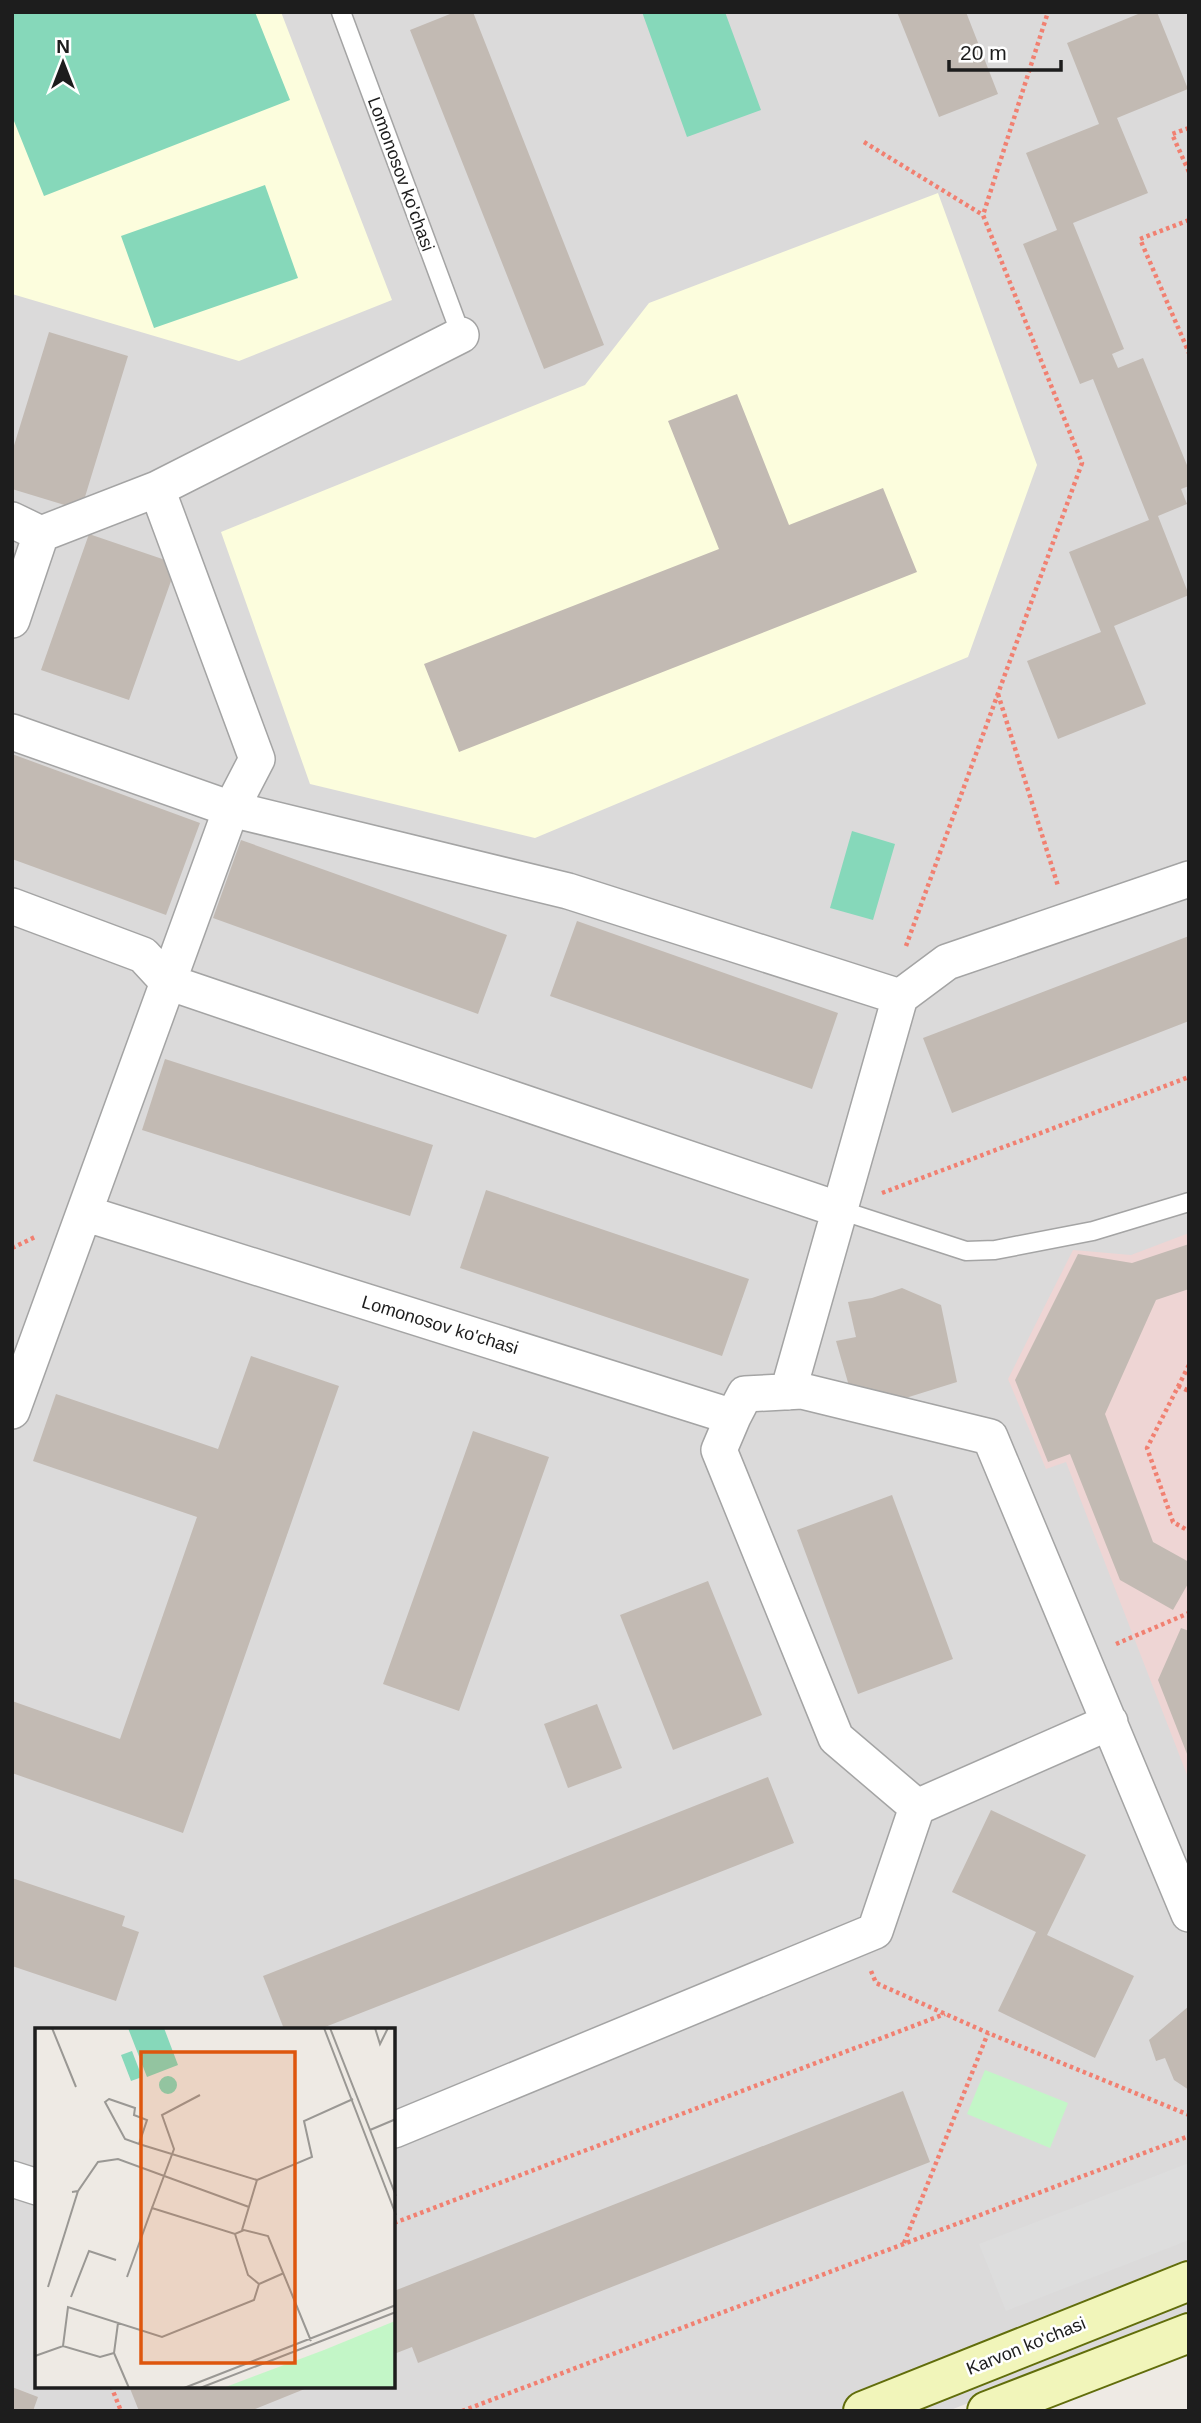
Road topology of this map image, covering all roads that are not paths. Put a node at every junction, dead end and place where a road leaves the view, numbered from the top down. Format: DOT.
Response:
graph roads {
  1 [pos="341,12"];
  2 [pos="461,335"];
  3 [pos="158,489"];
  4 [pos="27,527"];
  5 [pos="12,620"];
  6 [pos="12,732"];
  7 [pos="231,808"];
  8 [pos="1189,879"];
  9 [pos="12,906"];
  10 [pos="168,982"];
  11 [pos="895,995"];
  12 [pos="1189,1202"];
  13 [pos="840,1210"];
  14 [pos="84,1213"];
  15 [pos="788,1392"];
  16 [pos="12,1411"];
  17 [pos="733,1417"];
  18 [pos="1110,1722"];
  19 [pos="916,1807"];
  20 [pos="1189,1914"];
  21 [pos="396,2129"];
  22 [pos="12,2179"];
  23 [pos="35,2186"];
  24 [pos="1189,2281"];
  25 [pos="1189,2333"];
  26 [pos="863,2411"];
  27 [pos="987,2411"];
  1 -- 2 [label="lane, Lomonosov ko'chasi"];
  2 -- 3 [label="street"];
  3 -- 4 [label="street"];
  3 -- 7 [label="street"];
  4 -- 5 [label="street"];
  6 -- 7 [label="street"];
  7 -- 10 [label="street"];
  7 -- 11 [label="street"];
  8 -- 11 [label="street"];
  9 -- 10 [label="street"];
  10 -- 13 [label="street"];
  10 -- 14 [label="street"];
  11 -- 13 [label="street"];
  12 -- 13 [label="lane"];
  13 -- 15 [label="street"];
  14 -- 16 [label="street"];
  14 -- 17 [label="street, Lomonosov ko'chasi"];
  15 -- 17 [label="street"];
  15 -- 18 [label="street"];
  17 -- 19 [label="street"];
  18 -- 19 [label="street"];
  18 -- 20 [label="street"];
  19 -- 21 [label="street"];
  22 -- 23 [label="street"];
  24 -- 26 [label="main road, Karvon ko'chasi"];
  25 -- 27 [label="main road"];
}
